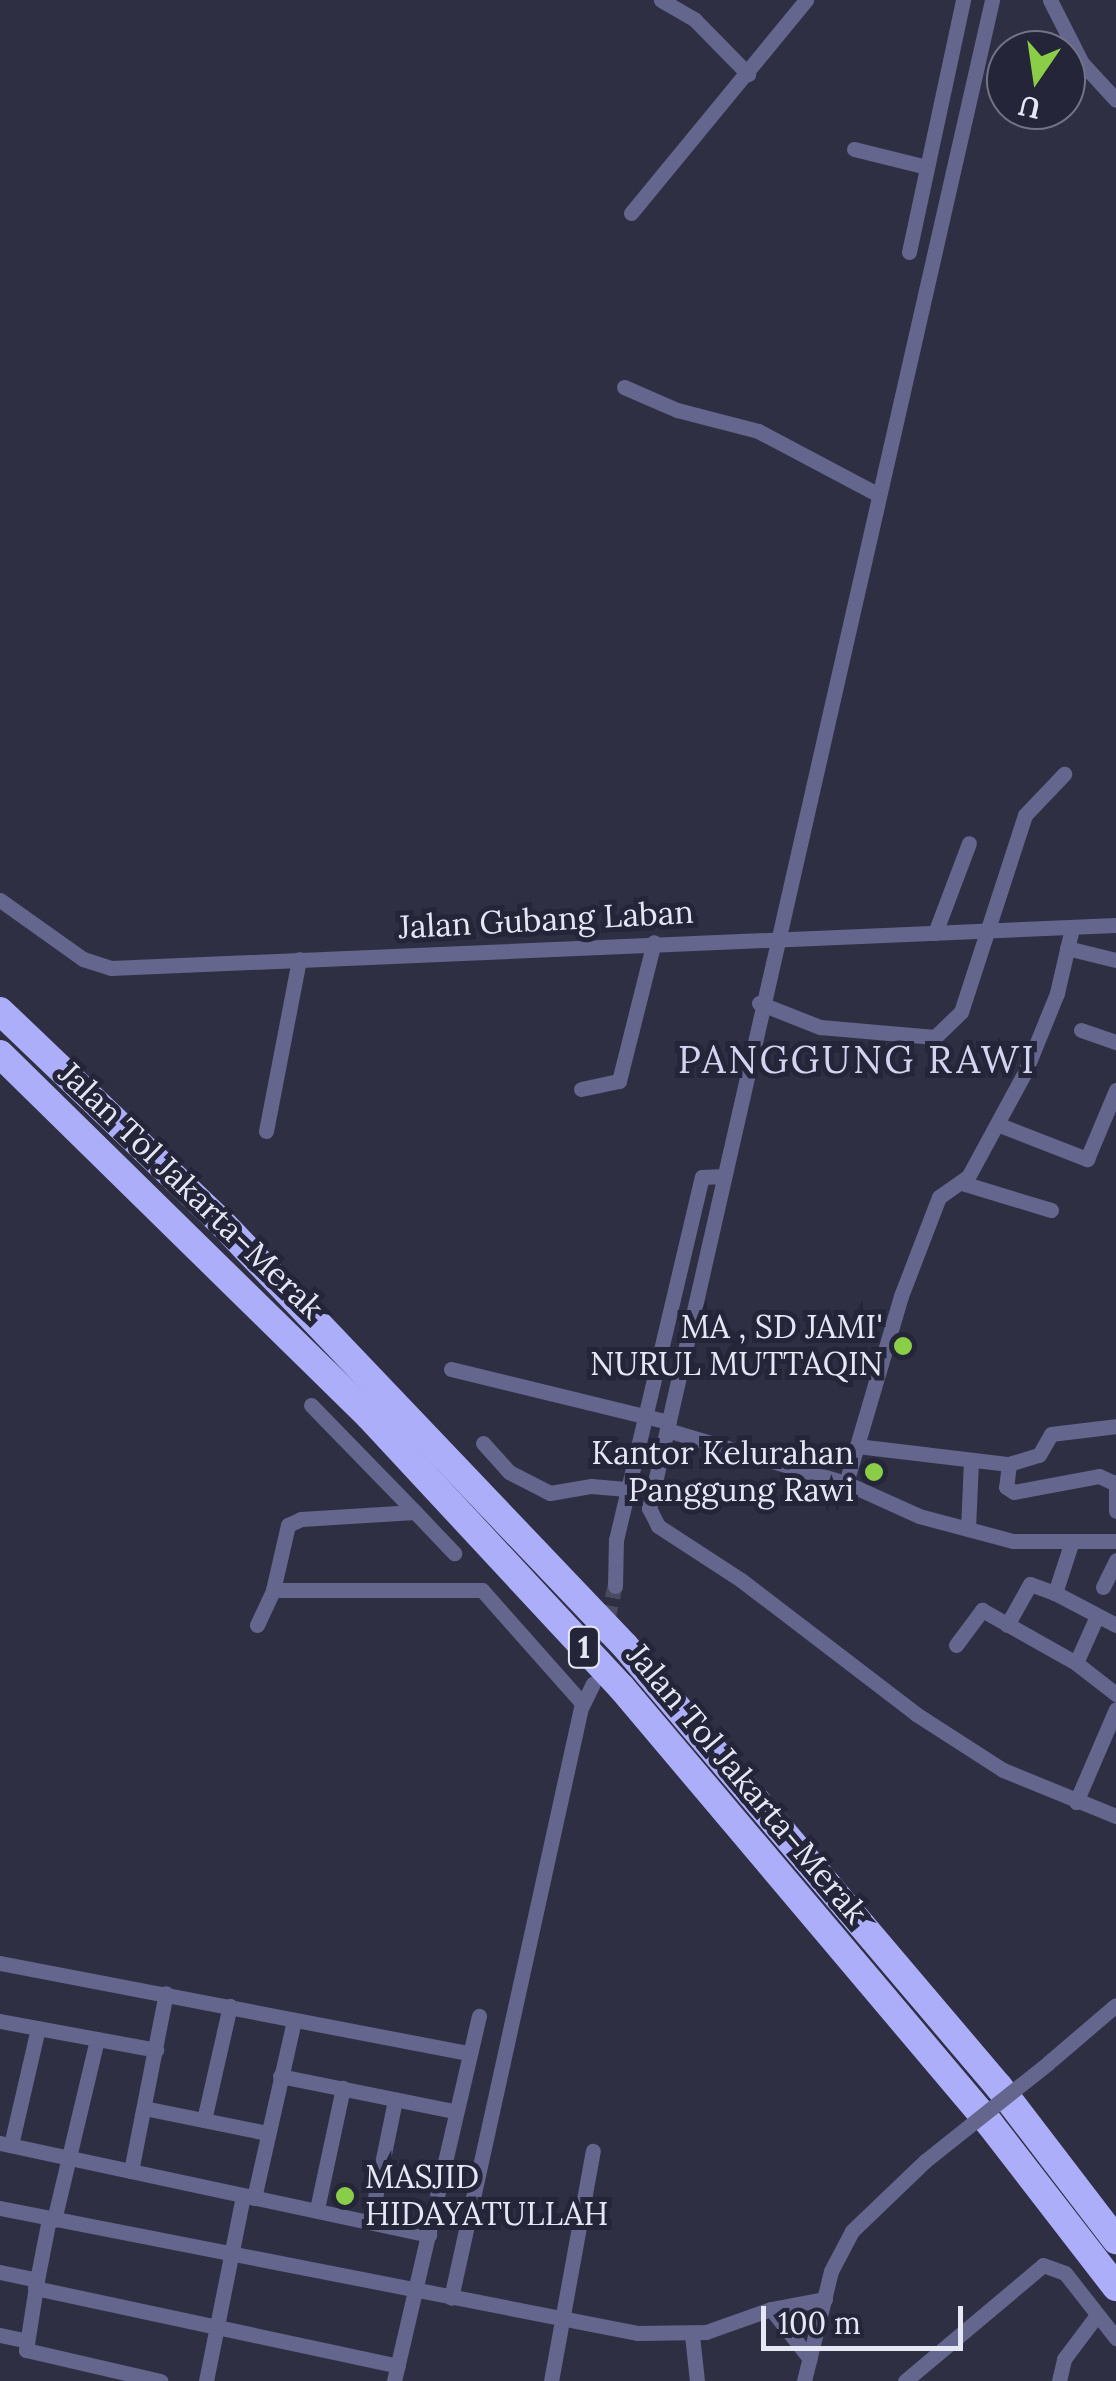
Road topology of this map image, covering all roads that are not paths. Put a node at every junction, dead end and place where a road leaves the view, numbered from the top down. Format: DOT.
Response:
graph roads {
  1 [pos="661,0"];
  2 [pos="806,0"];
  3 [pos="963,0"];
  4 [pos="992,0"];
  5 [pos="1050,0"];
  6 [pos="748,74"];
  7 [pos="954,94"];
  8 [pos="1116,100"];
  9 [pos="854,149"];
  10 [pos="927,167"];
  11 [pos="632,214"];
  12 [pos="909,252"];
  13 [pos="624,388"];
  14 [pos="878,494"];
  15 [pos="1064,774"];
  16 [pos="969,843"];
  17 [pos="0,900"];
  18 [pos="1116,924"];
  19 [pos="1072,928"];
  20 [pos="983,930"];
  21 [pos="935,932"];
  22 [pos="775,936"];
  23 [pos="654,942"];
  24 [pos="1067,948"];
  25 [pos="299,959"];
  26 [pos="1116,960"];
  27 [pos="759,1003"];
  28 [pos="0,1011"];
  29 [pos="1081,1030"];
  30 [pos="1116,1042"];
  31 [pos="0,1054"];
  32 [pos="582,1090"];
  33 [pos="1116,1090"];
  34 [pos="997,1124"];
  35 [pos="266,1131"];
  36 [pos="724,1176"];
  37 [pos="965,1180"];
  38 [pos="1051,1210"];
  39 [pos="451,1369"];
  40 [pos="311,1404"];
  41 [pos="658,1420"];
  42 [pos="1116,1426"];
  43 [pos="483,1442"];
  44 [pos="858,1446"];
  45 [pos="971,1462"];
  46 [pos="1009,1464"];
  47 [pos="1114,1482"];
  48 [pos="846,1483"];
  49 [pos="637,1490"];
  50 [pos="1116,1510"];
  51 [pos="415,1512"];
  52 [pos="968,1528"];
  53 [pos="1072,1541"];
  54 [pos="1116,1541"];
  55 [pos="454,1553"];
  56 [pos="1116,1560"];
  57 [pos="615,1586"];
  58 [pos="1103,1588"];
  59 [pos="273,1590"];
  60 [pos="1056,1593"];
  61 [pos="1098,1616"];
  62 [pos="257,1624"];
  63 [pos="1007,1624"];
  64 [pos="1116,1625"];
  65 [pos="956,1644"];
  66 [pos="1076,1663"];
  67 [pos="594,1683"];
  68 [pos="1116,1694"];
  69 [pos="582,1706"];
  70 [pos="1115,1713"];
  71 [pos="1076,1802"];
  72 [pos="1116,1816"];
  73 [pos="0,1963"];
  74 [pos="166,1993"];
  75 [pos="1116,2004"];
  76 [pos="230,2006"];
  77 [pos="479,2016"];
  78 [pos="0,2020"];
  79 [pos="294,2020"];
  80 [pos="38,2028"];
  81 [pos="97,2040"];
  82 [pos="156,2050"];
  83 [pos="468,2053"];
  84 [pos="280,2076"];
  85 [pos="343,2088"];
  86 [pos="396,2100"];
  87 [pos="144,2108"];
  88 [pos="454,2111"];
  89 [pos="204,2120"];
  90 [pos="267,2132"];
  91 [pos="6,2144"];
  92 [pos="593,2151"];
  93 [pos="69,2157"];
  94 [pos="130,2172"];
  95 [pos="248,2197"];
  96 [pos="0,2208"];
  97 [pos="317,2209"];
  98 [pos="52,2219"];
  99 [pos="370,2222"];
  100 [pos="429,2234"];
  101 [pos="1116,2240"];
  102 [pos="232,2256"];
  103 [pos="0,2272"];
  104 [pos="36,2284"];
  105 [pos="1116,2287"];
  106 [pos="415,2292"];
  107 [pos="458,2299"];
  108 [pos="825,2299"];
  109 [pos="771,2309"];
  110 [pos="1097,2314"];
  111 [pos="564,2320"];
  112 [pos="216,2328"];
  113 [pos="0,2335"];
  114 [pos="692,2335"];
  115 [pos="1116,2338"];
  116 [pos="24,2340"];
  117 [pos="810,2360"];
  118 [pos="396,2373"];
  119 [pos="93,2374"];
  120 [pos="150,2380"];
  121 [pos="206,2381"];
  122 [pos="551,2381"];
  123 [pos="697,2381"];
  124 [pos="804,2381"];
  125 [pos="905,2381"];
  126 [pos="1059,2381"];
  1 -- 6 [label="street"];
  2 -- 6 [label="street"];
  3 -- 7 [label="street"];
  4 -- 7 [label="street"];
  5 -- 8 [label="street"];
  6 -- 11 [label="street"];
  7 -- 10 [label="street"];
  7 -- 14 [label="street"];
  9 -- 10 [label="street"];
  10 -- 12 [label="street"];
  13 -- 14 [label="street"];
  14 -- 22 [label="street"];
  15 -- 20 [label="street"];
  16 -- 21 [label="street"];
  17 -- 25 [label="street, Jalan Gubang Laban"];
  18 -- 19 [label="street, Jalan Gubang Laban"];
  19 -- 20 [label="street, Jalan Gubang Laban"];
  19 -- 24 [label="street"];
  20 -- 21 [label="street, Jalan Gubang Laban"];
  20 -- 27 [label="street"];
  21 -- 22 [label="street, Jalan Gubang Laban"];
  22 -- 23 [label="street, Jalan Gubang Laban"];
  22 -- 27 [label="street"];
  23 -- 25 [label="street, Jalan Gubang Laban"];
  23 -- 32 [label="street"];
  24 -- 26 [label="street"];
  24 -- 34 [label="street"];
  25 -- 35 [label="street"];
  27 -- 36 [label="street"];
  28 -- 101 [label="highway, Jalan Tol Jakarta–Merak / 1"];
  29 -- 30 [label="street"];
  31 -- 105 [label="highway, Jalan Tol Jakarta–Merak / 1"];
  33 -- 34 [label="street"];
  34 -- 37 [label="street"];
  36 -- 41 [label="street"];
  36 -- 41 [label="street"];
  37 -- 38 [label="street"];
  37 -- 44 [label="street"];
  39 -- 41 [label="street"];
  40 -- 51 [label="street"];
  41 -- 48 [label="street"];
  41 -- 49 [label="street"];
  41 -- 49 [label="street"];
  42 -- 46 [label="street"];
  43 -- 49 [label="street"];
  44 -- 45 [label="street"];
  44 -- 48 [label="street"];
  45 -- 46 [label="street"];
  45 -- 52 [label="street"];
  46 -- 47 [label="street"];
  47 -- 50 [label="street"];
  48 -- 52 [label="street"];
  49 -- 57 [label="street"];
  49 -- 71 [label="street"];
  51 -- 55 [label="street"];
  51 -- 59 [label="street"];
  52 -- 53 [label="street"];
  53 -- 54 [label="street"];
  53 -- 60 [label="street"];
  56 -- 58 [label="street"];
  59 -- 62 [label="street"];
  59 -- 69 [label="street"];
  60 -- 61 [label="street"];
  60 -- 63 [label="street"];
  61 -- 64 [label="street"];
  61 -- 66 [label="street"];
  63 -- 65 [label="street"];
  63 -- 66 [label="street"];
  66 -- 68 [label="street"];
  67 -- 69 [label="street"];
  69 -- 107 [label="street"];
  70 -- 71 [label="street"];
  71 -- 72 [label="street"];
  73 -- 74 [label="street"];
  74 -- 76 [label="street"];
  74 -- 82 [label="street"];
  75 -- 108 [label="street, bridge"];
  76 -- 79 [label="street"];
  76 -- 89 [label="street"];
  77 -- 83 [label="street"];
  78 -- 80 [label="street"];
  79 -- 83 [label="street"];
  79 -- 84 [label="street"];
  80 -- 81 [label="street"];
  80 -- 91 [label="street"];
  81 -- 82 [label="street"];
  81 -- 93 [label="street"];
  82 -- 87 [label="street"];
  83 -- 88 [label="street"];
  84 -- 85 [label="street"];
  84 -- 90 [label="street"];
  85 -- 86 [label="street"];
  85 -- 97 [label="street"];
  86 -- 88 [label="street"];
  86 -- 99 [label="street"];
  87 -- 89 [label="street"];
  87 -- 94 [label="street"];
  88 -- 100 [label="street"];
  89 -- 90 [label="street"];
  90 -- 95 [label="street"];
  91 -- 93 [label="street"];
  92 -- 111 [label="street"];
  93 -- 94 [label="street"];
  93 -- 98 [label="street"];
  94 -- 95 [label="street"];
  95 -- 97 [label="street"];
  95 -- 102 [label="street"];
  96 -- 98 [label="street"];
  97 -- 99 [label="street"];
  98 -- 102 [label="street"];
  98 -- 104 [label="street"];
  99 -- 100 [label="street"];
  100 -- 106 [label="street"];
  102 -- 106 [label="street"];
  102 -- 112 [label="street"];
  103 -- 104 [label="street"];
  104 -- 112 [label="street"];
  104 -- 116 [label="street"];
  106 -- 107 [label="street"];
  106 -- 118 [label="street"];
  107 -- 111 [label="street"];
  108 -- 109 [label="street"];
  108 -- 117 [label="street"];
  109 -- 114 [label="street"];
  109 -- 117 [label="street"];
  110 -- 115 [label="street"];
  110 -- 125 [label="street"];
  110 -- 126 [label="street"];
  111 -- 114 [label="street"];
  111 -- 122 [label="street"];
  112 -- 118 [label="street"];
  112 -- 121 [label="street"];
  113 -- 116 [label="street"];
  114 -- 123 [label="street"];
  116 -- 119 [label="street"];
  117 -- 124 [label="street"];
  119 -- 120 [label="street"];
}
